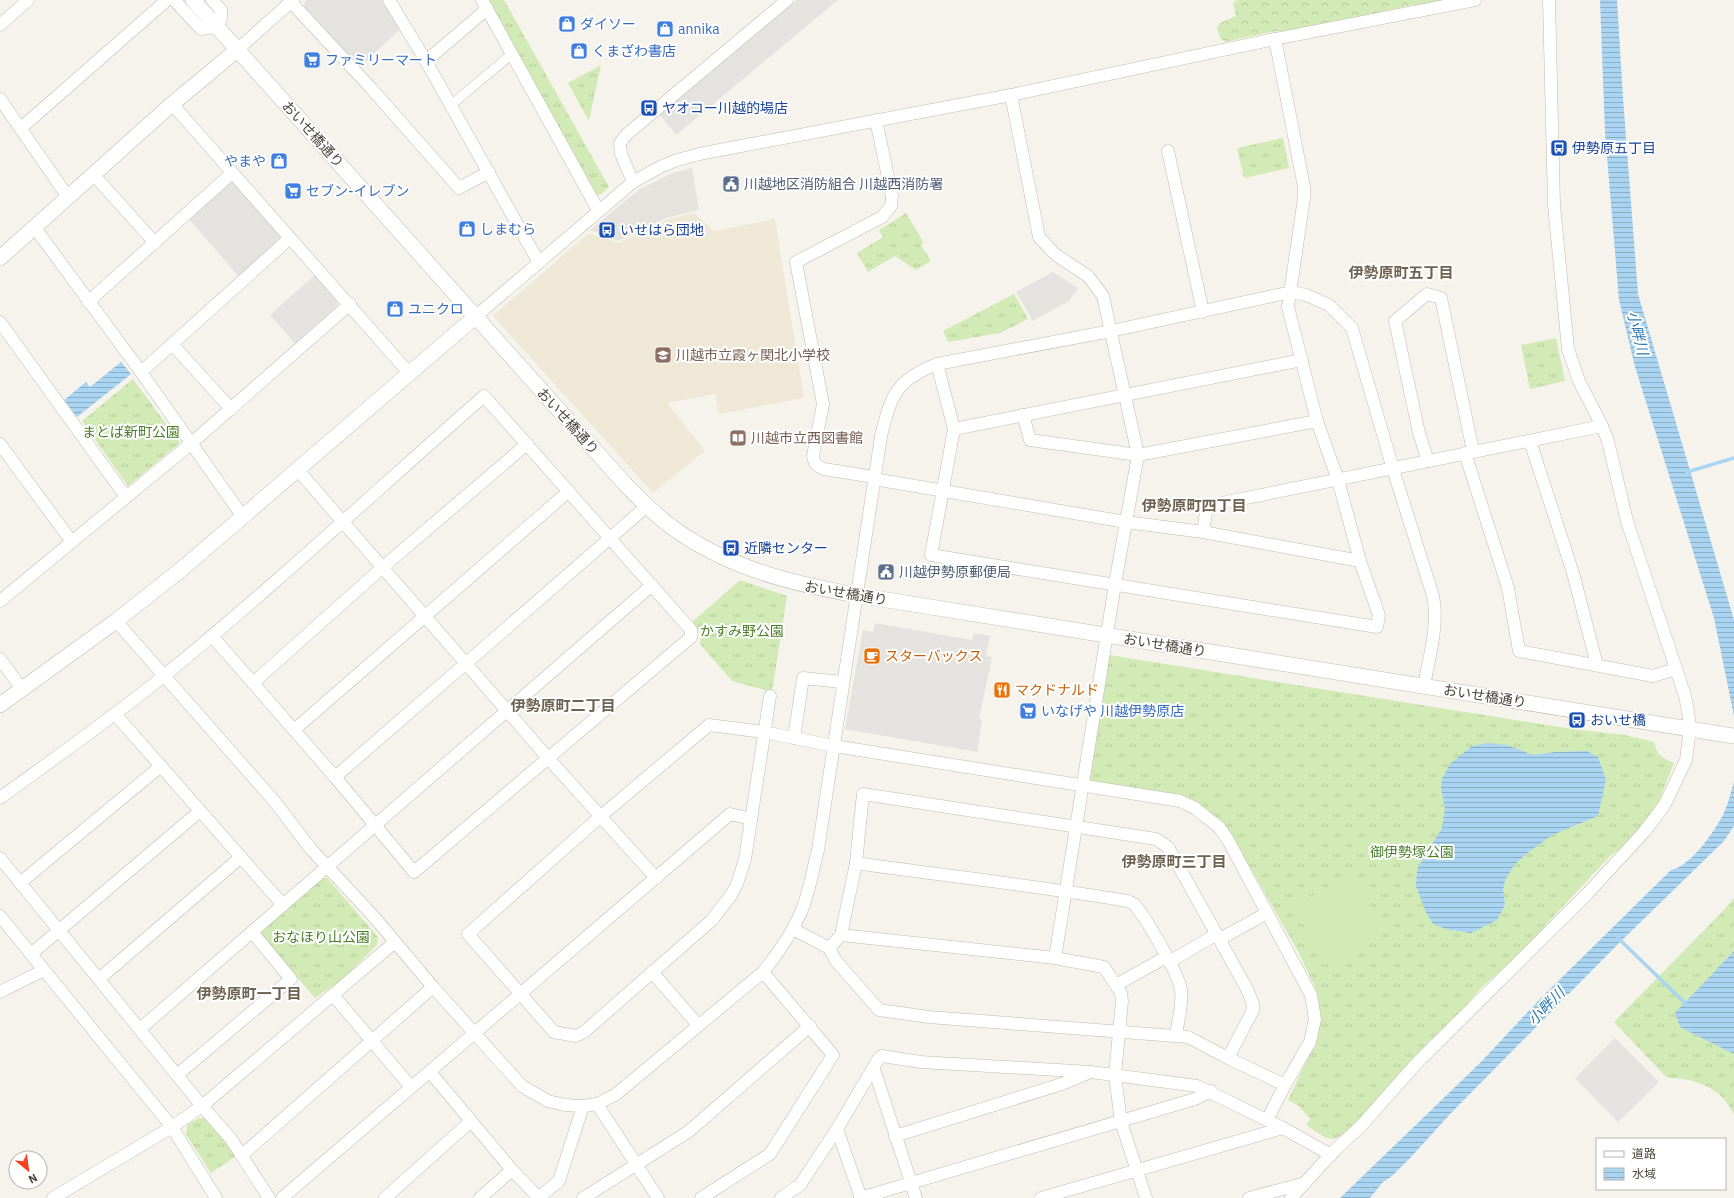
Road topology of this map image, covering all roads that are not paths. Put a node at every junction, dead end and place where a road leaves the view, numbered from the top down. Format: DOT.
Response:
graph roads {
  1 [pos="28,0"];
  2 [pos="167,0"];
  3 [pos="174,0"];
  4 [pos="193,0"];
  5 [pos="212,0"];
  6 [pos="389,0"];
  7 [pos="787,0"];
  8 [pos="1475,0"];
  9 [pos="1549,0"];
  10 [pos="291,1"];
  11 [pos="484,5"];
  12 [pos="0,24"];
  13 [pos="216,25"];
  14 [pos="1275,39"];
  15 [pos="237,50"];
  16 [pos="512,54"];
  17 [pos="426,61"];
  18 [pos="1011,95"];
  19 [pos="0,99"];
  20 [pos="172,104"];
  21 [pos="451,105"];
  22 [pos="876,120"];
  23 [pos="21,128"];
  24 [pos="1168,151"];
  25 [pos="489,172"];
  26 [pos="232,173"];
  27 [pos="94,174"];
  28 [pos="633,182"];
  29 [pos="68,197"];
  30 [pos="598,210"];
  31 [pos="34,228"];
  32 [pos="290,238"];
  33 [pos="155,243"];
  34 [pos="0,258"];
  35 [pos="538,261"];
  36 [pos="1291,292"];
  37 [pos="88,302"];
  38 [pos="350,304"];
  39 [pos="1203,312"];
  40 [pos="475,317"];
  41 [pos="0,322"];
  42 [pos="1111,331"];
  43 [pos="172,345"];
  44 [pos="1302,360"];
  45 [pos="937,364"];
  46 [pos="141,372"];
  47 [pos="409,373"];
  48 [pos="1124,395"];
  49 [pos="231,409"];
  50 [pos="1023,415"];
  51 [pos="1317,420"];
  52 [pos="1602,426"];
  53 [pos="954,429"];
  54 [pos="1530,441"];
  55 [pos="192,442"];
  56 [pos="0,444"];
  57 [pos="527,444"];
  58 [pos="1469,452"];
  59 [pos="1138,455"];
  60 [pos="4,458"];
  61 [pos="1428,461"];
  62 [pos="297,469"];
  63 [pos="1393,470"];
  64 [pos="874,478"];
  65 [pos="1338,480"];
  66 [pos="941,490"];
  67 [pos="569,491"];
  68 [pos="126,497"];
  69 [pos="647,506"];
  70 [pos="243,516"];
  71 [pos="343,521"];
  72 [pos="1126,522"];
  73 [pos="1203,532"];
  74 [pos="610,539"];
  75 [pos="72,542"];
  76 [pos="1360,561"];
  77 [pos="383,567"];
  78 [pos="1115,584"];
  79 [pos="652,585"];
  80 [pos="856,595"];
  81 [pos="0,601"];
  82 [pos="425,616"];
  83 [pos="116,621"];
  84 [pos="212,636"];
  85 [pos="1107,636"];
  86 [pos="0,659"];
  87 [pos="466,663"];
  88 [pos="1598,665"];
  89 [pos="1676,669"];
  90 [pos="164,675"];
  91 [pos="842,682"];
  92 [pos="253,683"];
  93 [pos="1424,686"];
  94 [pos="22,689"];
  95 [pos="770,696"];
  96 [pos="0,705"];
  97 [pos="508,710"];
  98 [pos="115,714"];
  99 [pos="294,730"];
  100 [pos="1696,730"];
  101 [pos="764,732"];
  102 [pos="1734,736"];
  103 [pos="794,738"];
  104 [pos="834,746"];
  105 [pos="548,758"];
  106 [pos="161,766"];
  107 [pos="335,777"];
  108 [pos="1082,786"];
  109 [pos="0,798"];
  110 [pos="200,811"];
  111 [pos="601,816"];
  112 [pos="751,819"];
  113 [pos="375,825"];
  114 [pos="1076,826"];
  115 [pos="241,857"];
  116 [pos="0,858"];
  117 [pos="856,863"];
  118 [pos="327,866"];
  119 [pos="656,878"];
  120 [pos="20,882"];
  121 [pos="1066,891"];
  122 [pos="282,905"];
  123 [pos="1267,913"];
  124 [pos="0,916"];
  125 [pos="793,929"];
  126 [pos="60,931"];
  127 [pos="252,932"];
  128 [pos="841,936"];
  129 [pos="1219,937"];
  130 [pos="395,942"];
  131 [pos="829,948"];
  132 [pos="31,954"];
  133 [pos="1055,958"];
  134 [pos="1167,960"];
  135 [pos="44,970"];
  136 [pos="652,972"];
  137 [pos="763,972"];
  138 [pos="99,979"];
  139 [pos="1116,985"];
  140 [pos="433,988"];
  141 [pos="0,992"];
  142 [pos="520,994"];
  143 [pos="333,995"];
  144 [pos="698,1025"];
  145 [pos="810,1026"];
  146 [pos="140,1029"];
  147 [pos="1119,1030"];
  148 [pos="474,1033"];
  149 [pos="1176,1035"];
  150 [pos="372,1040"];
  151 [pos="1228,1058"];
  152 [pos="874,1069"];
  153 [pos="430,1072"];
  154 [pos="1090,1072"];
  155 [pos="177,1075"];
  156 [pos="1115,1075"];
  157 [pos="1285,1085"];
  158 [pos="411,1087"];
  159 [pos="1211,1091"];
  160 [pos="598,1104"];
  161 [pos="202,1106"];
  162 [pos="583,1106"];
  163 [pos="1267,1120"];
  164 [pos="471,1121"];
  165 [pos="1122,1122"];
  166 [pos="172,1127"];
  167 [pos="1283,1128"];
  168 [pos="837,1129"];
  169 [pos="895,1136"];
  170 [pos="242,1155"];
  171 [pos="1331,1155"];
  172 [pos="636,1163"];
  173 [pos="512,1170"];
  174 [pos="1137,1170"];
  175 [pos="911,1182"];
  176 [pos="1305,1183"];
  177 [pos="53,1198"];
  178 [pos="216,1198"];
  179 [pos="269,1198"];
  180 [pos="282,1198"];
  181 [pos="385,1198"];
  182 [pos="480,1198"];
  183 [pos="538,1198"];
  184 [pos="583,1198"];
  185 [pos="658,1198"];
  186 [pos="701,1198"];
  187 [pos="781,1198"];
  188 [pos="860,1198"];
  189 [pos="916,1198"];
  190 [pos="1041,1198"];
  191 [pos="1146,1198"];
  192 [pos="1249,1198"];
  193 [pos="1291,1198"];
  1 -- 12 [label="street"];
  2 -- 23 [label="street"];
  3 -- 13 [label="street"];
  4 -- 13 [label="street, おいせ橋通り"];
  5 -- 13 [label="street"];
  6 -- 17 [label="street"];
  7 -- 28 [label="street"];
  8 -- 14 [label="street"];
  9 -- 52 [label="street"];
  10 -- 15 [label="street"];
  10 -- 25 [label="street"];
  11 -- 16 [label="street"];
  11 -- 17 [label="street"];
  13 -- 15 [label="street, おいせ橋通り"];
  14 -- 18 [label="street"];
  14 -- 36 [label="street"];
  15 -- 20 [label="street"];
  15 -- 40 [label="street, おいせ橋通り"];
  16 -- 21 [label="street"];
  16 -- 30 [label="street"];
  17 -- 21 [label="street"];
  18 -- 22 [label="street"];
  18 -- 42 [label="street"];
  19 -- 23 [label="street"];
  20 -- 26 [label="street"];
  20 -- 27 [label="street"];
  21 -- 25 [label="street"];
  22 -- 28 [label="street"];
  22 -- 64 [label="street"];
  23 -- 29 [label="street"];
  24 -- 39 [label="street"];
  25 -- 35 [label="street"];
  26 -- 32 [label="street"];
  26 -- 33 [label="street"];
  27 -- 29 [label="street"];
  27 -- 33 [label="street"];
  28 -- 30 [label="street"];
  29 -- 31 [label="street"];
  30 -- 35 [label="street"];
  31 -- 34 [label="street"];
  31 -- 37 [label="street"];
  32 -- 38 [label="street"];
  32 -- 43 [label="street"];
  33 -- 37 [label="street"];
  35 -- 40 [label="street"];
  36 -- 39 [label="street"];
  36 -- 44 [label="street"];
  36 -- 63 [label="street"];
  37 -- 46 [label="street"];
  38 -- 47 [label="street"];
  38 -- 49 [label="street"];
  39 -- 42 [label="street"];
  40 -- 47 [label="street"];
  40 -- 69 [label="street, おいせ橋通り"];
  41 -- 68 [label="street"];
  42 -- 45 [label="street"];
  42 -- 48 [label="street"];
  43 -- 46 [label="street"];
  43 -- 49 [label="street"];
  44 -- 48 [label="street"];
  44 -- 51 [label="street"];
  45 -- 53 [label="street"];
  45 -- 64 [label="street"];
  46 -- 55 [label="street"];
  47 -- 62 [label="street"];
  48 -- 50 [label="street"];
  48 -- 59 [label="street"];
  49 -- 55 [label="street"];
  50 -- 53 [label="street"];
  50 -- 59 [label="street"];
  51 -- 59 [label="street"];
  51 -- 65 [label="street"];
  52 -- 54 [label="street"];
  52 -- 89 [label="street"];
  53 -- 66 [label="street"];
  54 -- 58 [label="street"];
  54 -- 88 [label="street"];
  55 -- 68 [label="street"];
  55 -- 70 [label="street"];
  56 -- 60 [label="street"];
  57 -- 67 [label="street"];
  57 -- 71 [label="street"];
  57 -- 77 [label="street"];
  58 -- 61 [label="street"];
  58 -- 61 [label="street"];
  58 -- 88 [label="street"];
  59 -- 72 [label="street"];
  60 -- 75 [label="street"];
  61 -- 63 [label="street"];
  62 -- 70 [label="street"];
  62 -- 71 [label="street"];
  63 -- 65 [label="street"];
  63 -- 93 [label="street"];
  64 -- 66 [label="street"];
  64 -- 80 [label="street"];
  65 -- 73 [label="street"];
  65 -- 76 [label="street"];
  66 -- 72 [label="street"];
  66 -- 78 [label="street"];
  67 -- 74 [label="street"];
  67 -- 82 [label="street"];
  68 -- 75 [label="street"];
  69 -- 74 [label="street"];
  69 -- 80 [label="street, おいせ橋通り"];
  70 -- 83 [label="street"];
  71 -- 77 [label="street"];
  71 -- 84 [label="street"];
  72 -- 73 [label="street"];
  72 -- 78 [label="street"];
  73 -- 76 [label="street"];
  74 -- 79 [label="street"];
  74 -- 87 [label="street"];
  75 -- 81 [label="street"];
  76 -- 78 [label="street"];
  77 -- 82 [label="street"];
  77 -- 92 [label="street"];
  78 -- 85 [label="street"];
  79 -- 97 [label="street"];
  79 -- 105 [label="street"];
  80 -- 85 [label="street, おいせ橋通り"];
  80 -- 91 [label="street"];
  82 -- 87 [label="street"];
  82 -- 99 [label="street"];
  83 -- 90 [label="street"];
  83 -- 94 [label="street"];
  84 -- 90 [label="street"];
  84 -- 92 [label="street"];
  85 -- 93 [label="street, おいせ橋通り"];
  85 -- 108 [label="street"];
  86 -- 94 [label="street"];
  87 -- 97 [label="street"];
  87 -- 107 [label="street"];
  88 -- 89 [label="street"];
  89 -- 100 [label="street"];
  90 -- 98 [label="street"];
  90 -- 118 [label="street"];
  91 -- 103 [label="street"];
  91 -- 104 [label="street"];
  92 -- 99 [label="street"];
  93 -- 100 [label="street, おいせ橋通り"];
  94 -- 96 [label="street"];
  95 -- 101 [label="street"];
  97 -- 105 [label="street"];
  97 -- 113 [label="street"];
  98 -- 106 [label="street"];
  98 -- 109 [label="street"];
  99 -- 107 [label="street"];
  100 -- 102 [label="street, おいせ橋通り"];
  100 -- 171 [label="street"];
  101 -- 103 [label="street"];
  101 -- 111 [label="street"];
  101 -- 112 [label="street"];
  103 -- 104 [label="street"];
  104 -- 108 [label="street"];
  104 -- 125 [label="street"];
  105 -- 111 [label="street"];
  105 -- 113 [label="street"];
  106 -- 110 [label="street"];
  106 -- 120 [label="street"];
  107 -- 113 [label="street"];
  108 -- 114 [label="street"];
  108 -- 123 [label="street"];
  110 -- 115 [label="street"];
  110 -- 126 [label="street"];
  111 -- 119 [label="street"];
  111 -- 142 [label="street"];
  112 -- 119 [label="street"];
  112 -- 136 [label="street"];
  113 -- 118 [label="street"];
  114 -- 117 [label="street"];
  114 -- 121 [label="street"];
  114 -- 129 [label="street"];
  115 -- 122 [label="street"];
  115 -- 138 [label="street"];
  116 -- 120 [label="street"];
  117 -- 121 [label="street"];
  117 -- 128 [label="street"];
  118 -- 122 [label="street"];
  118 -- 130 [label="street"];
  119 -- 142 [label="street"];
  120 -- 126 [label="street"];
  121 -- 133 [label="street"];
  121 -- 134 [label="street"];
  122 -- 127 [label="street"];
  123 -- 129 [label="street"];
  123 -- 157 [label="street"];
  124 -- 132 [label="street"];
  125 -- 131 [label="street"];
  125 -- 137 [label="street"];
  126 -- 132 [label="street"];
  126 -- 138 [label="street"];
  127 -- 146 [label="street"];
  127 -- 155 [label="street"];
  128 -- 131 [label="street"];
  128 -- 133 [label="street"];
  129 -- 134 [label="street"];
  129 -- 151 [label="street"];
  130 -- 140 [label="street"];
  130 -- 143 [label="street"];
  131 -- 147 [label="street"];
  132 -- 135 [label="street"];
  133 -- 139 [label="street"];
  134 -- 139 [label="street"];
  134 -- 149 [label="street"];
  135 -- 141 [label="street"];
  135 -- 166 [label="street"];
  136 -- 142 [label="street"];
  136 -- 144 [label="street"];
  137 -- 144 [label="street"];
  137 -- 145 [label="street"];
  138 -- 146 [label="street"];
  139 -- 147 [label="street"];
  140 -- 148 [label="street"];
  140 -- 150 [label="street"];
  142 -- 148 [label="street"];
  143 -- 150 [label="street"];
  143 -- 161 [label="street"];
  144 -- 160 [label="street"];
  145 -- 172 [label="street"];
  145 -- 186 [label="street"];
  146 -- 155 [label="street"];
  147 -- 149 [label="street"];
  147 -- 156 [label="street"];
  148 -- 153 [label="street"];
  148 -- 162 [label="street"];
  149 -- 151 [label="street"];
  150 -- 158 [label="street"];
  150 -- 170 [label="street"];
  151 -- 157 [label="street"];
  152 -- 154 [label="street"];
  152 -- 168 [label="street"];
  152 -- 169 [label="street"];
  153 -- 158 [label="street"];
  153 -- 164 [label="street"];
  154 -- 156 [label="street"];
  154 -- 169 [label="street"];
  155 -- 161 [label="street"];
  156 -- 159 [label="street"];
  156 -- 165 [label="street"];
  157 -- 163 [label="street"];
  158 -- 180 [label="street"];
  159 -- 163 [label="street"];
  159 -- 165 [label="street"];
  160 -- 162 [label="street"];
  160 -- 172 [label="street"];
  161 -- 166 [label="street"];
  161 -- 170 [label="street"];
  162 -- 183 [label="street"];
  163 -- 167 [label="street"];
  164 -- 173 [label="street"];
  164 -- 181 [label="street"];
  165 -- 174 [label="street"];
  165 -- 175 [label="street"];
  166 -- 177 [label="street"];
  166 -- 178 [label="street"];
  167 -- 171 [label="street"];
  167 -- 174 [label="street"];
  168 -- 187 [label="street"];
  168 -- 188 [label="street"];
  169 -- 175 [label="street"];
  170 -- 179 [label="street"];
  171 -- 176 [label="street"];
  172 -- 184 [label="street"];
  172 -- 185 [label="street"];
  173 -- 182 [label="street"];
  173 -- 183 [label="street"];
  174 -- 190 [label="street"];
  174 -- 191 [label="street"];
  175 -- 188 [label="street"];
  175 -- 189 [label="street"];
  176 -- 192 [label="street"];
  176 -- 193 [label="street"];
}
